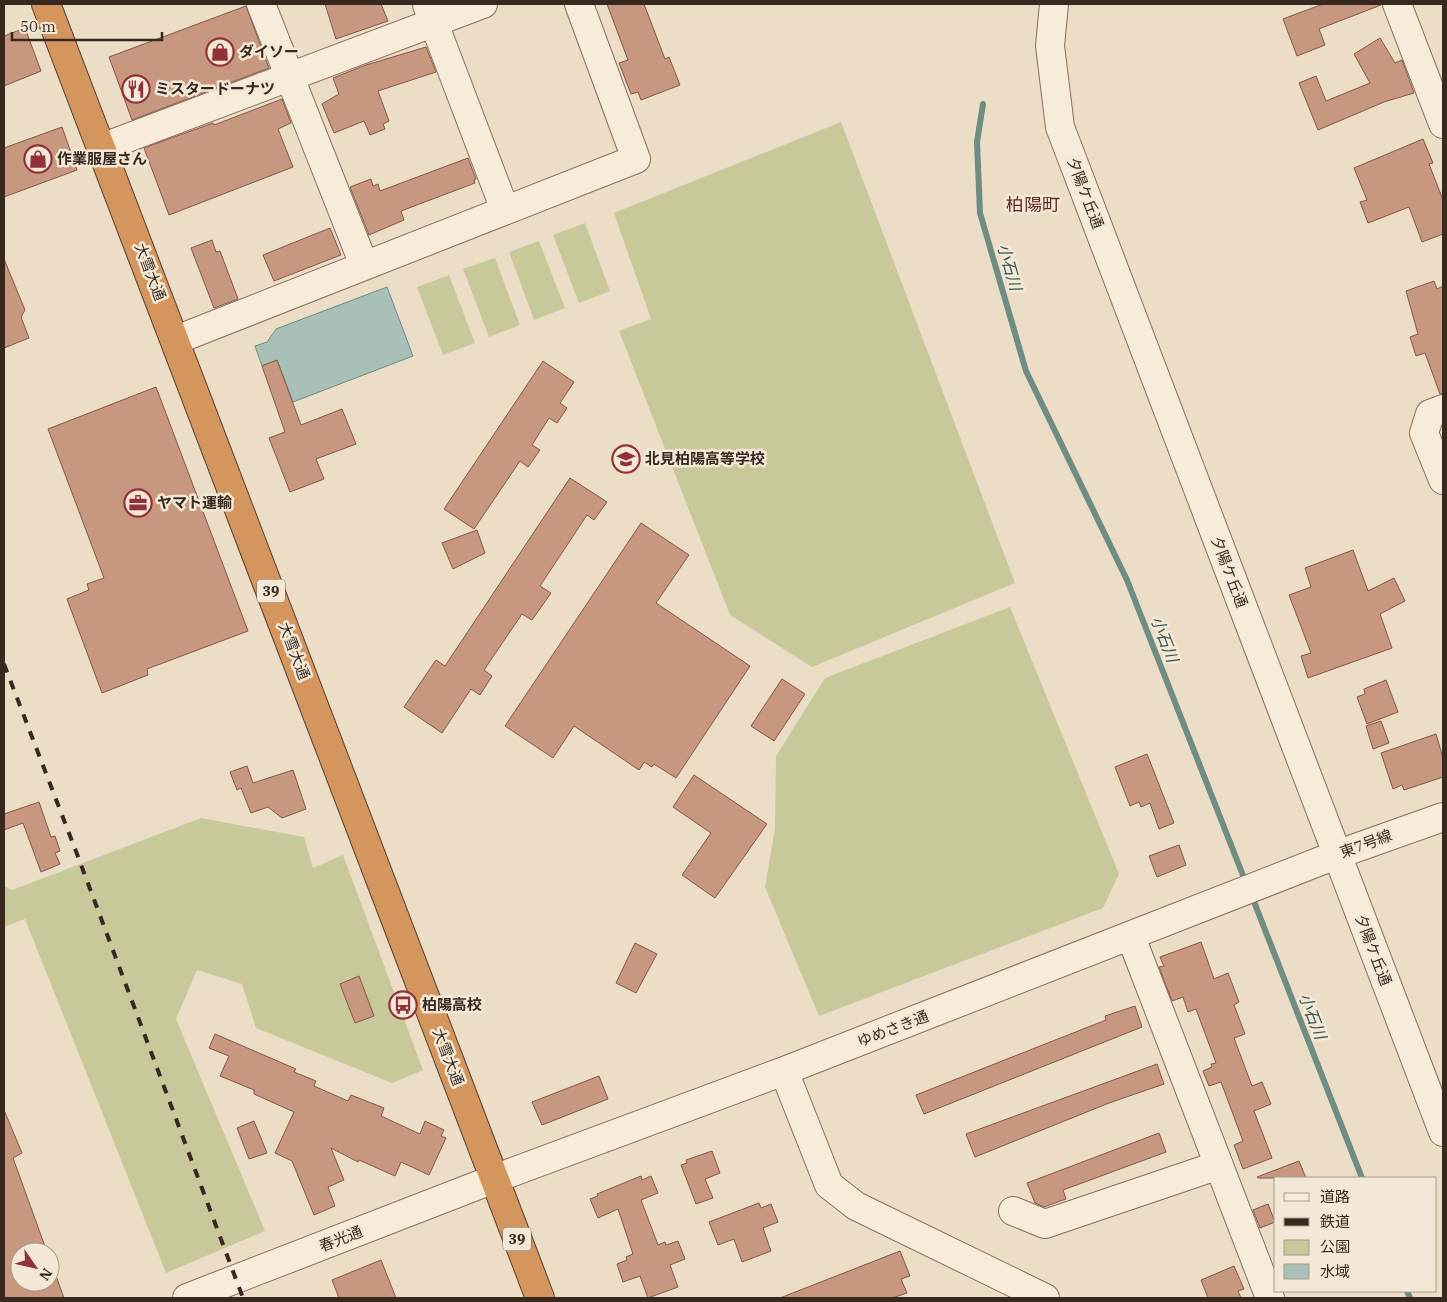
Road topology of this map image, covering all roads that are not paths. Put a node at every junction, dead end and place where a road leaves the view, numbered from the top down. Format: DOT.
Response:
graph roads {
  1 [pos="46,4"];
  2 [pos="261,4"];
  3 [pos="484,4"];
  4 [pos="579,4"];
  5 [pos="1054,4"];
  6 [pos="1397,4"];
  7 [pos="430,13"];
  8 [pos="290,77"];
  9 [pos="1443,124"];
  10 [pos="101,148"];
  11 [pos="505,210"];
  12 [pos="364,265"];
  13 [pos="176,340"];
  14 [pos="1443,409"];
  15 [pos="1443,480"];
  16 [pos="1443,817"];
  17 [pos="1336,855"];
  18 [pos="1290,874"];
  19 [pos="1131,937"];
  20 [pos="784,1071"];
  21 [pos="1443,1132"];
  22 [pos="1219,1166"];
  23 [pos="494,1179"];
  24 [pos="1013,1211"];
  25 [pos="187,1298"];
  26 [pos="540,1298"];
  27 [pos="1044,1298"];
  28 [pos="1270,1298"];
  1 -- 10 [label="highway, 大雪大通 / 39"];
  2 -- 8 [label="street"];
  3 -- 7 [label="street"];
  4 -- 11 [label="street"];
  5 -- 17 [label="street, 夕陽ケ丘通"];
  6 -- 9 [label="street"];
  7 -- 8 [label="street"];
  7 -- 11 [label="street"];
  8 -- 10 [label="street"];
  8 -- 12 [label="street"];
  10 -- 13 [label="highway, 大雪大通 / 39"];
  11 -- 12 [label="street"];
  12 -- 13 [label="street"];
  13 -- 23 [label="highway, 大雪大通 / 39"];
  14 -- 15 [label="street"];
  16 -- 17 [label="street, 東7号線"];
  17 -- 18 [label="street, 東7号線"];
  17 -- 21 [label="street, 夕陽ケ丘通"];
  18 -- 19 [label="street, ゆめさき通"];
  19 -- 20 [label="street, ゆめさき通"];
  19 -- 22 [label="street"];
  20 -- 23 [label="street, ゆめさき通"];
  20 -- 27 [label="street"];
  22 -- 24 [label="street"];
  22 -- 28 [label="street"];
  23 -- 25 [label="street, 春光通"];
  23 -- 26 [label="highway, 大雪大通 / 39"];
}
